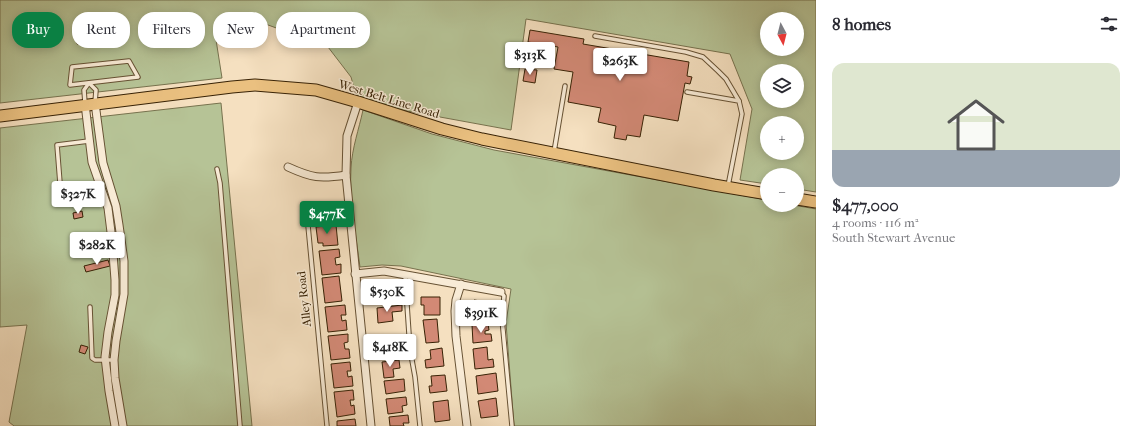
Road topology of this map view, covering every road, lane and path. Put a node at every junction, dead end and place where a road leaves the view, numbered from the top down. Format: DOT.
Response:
graph roads {
  1 [pos="595,36"];
  2 [pos="90,83"];
  3 [pos="565,86"];
  4 [pos="687,92"];
  5 [pos="739,101"];
  6 [pos="358,102"];
  7 [pos="90,104"];
  8 [pos="0,116"];
  9 [pos="100,140"];
  10 [pos="89,141"];
  11 [pos="554,154"];
  12 [pos="288,167"];
  13 [pos="217,168"];
  14 [pos="346,175"];
  15 [pos="109,181"];
  16 [pos="100,185"];
  17 [pos="728,187"];
  18 [pos="760,193"];
  19 [pos="114,199"];
  20 [pos="804,200"];
  21 [pos="106,202"];
  22 [pos="816,202"];
  23 [pos="349,208"];
  24 [pos="124,274"];
  25 [pos="355,274"];
  26 [pos="405,274"];
  27 [pos="115,275"];
  28 [pos="461,284"];
  29 [pos="501,292"];
  30 [pos="90,308"];
  31 [pos="105,360"];
  32 [pos="114,360"];
  33 [pos="115,372"];
  34 [pos="107,373"];
  35 [pos="123,424"];
  36 [pos="115,425"];
  37 [pos="240,426"];
  38 [pos="327,426"];
  39 [pos="371,426"];
  40 [pos="420,426"];
  41 [pos="467,426"];
  42 [pos="512,426"];
  1 -- 5 [label="lane"];
  2 -- 2 [label="lane"];
  2 -- 7 [label="lane"];
  2 -- 7 [label="lane"];
  3 -- 11 [label="lane"];
  4 -- 5 [label="lane"];
  5 -- 17 [label="lane"];
  6 -- 7 [label="main road, West Belt Line Road"];
  6 -- 11 [label="main road, West Belt Line Road"];
  6 -- 14 [label="street"];
  7 -- 8 [label="main road, West Belt Line Road"];
  7 -- 9 [label="street"];
  7 -- 10 [label="street"];
  9 -- 10 [label="street"];
  9 -- 15 [label="street"];
  10 -- 16 [label="street"];
  10 -- 16 [label="lane"];
  11 -- 17 [label="main road, West Belt Line Road"];
  12 -- 14 [label="street"];
  13 -- 37 [label="lane"];
  14 -- 23 [label="street"];
  15 -- 16 [label="street"];
  15 -- 19 [label="street"];
  16 -- 21 [label="street"];
  17 -- 18 [label="main road, West Belt Line Road"];
  19 -- 21 [label="street"];
  19 -- 24 [label="street"];
  20 -- 22 [label="main road"];
  21 -- 27 [label="street"];
  23 -- 25 [label="street"];
  23 -- 38 [label="lane, Alley Road"];
  24 -- 27 [label="street"];
  24 -- 32 [label="street"];
  25 -- 26 [label="street"];
  25 -- 39 [label="street"];
  26 -- 28 [label="street"];
  26 -- 40 [label="lane"];
  27 -- 31 [label="street"];
  28 -- 29 [label="street"];
  28 -- 41 [label="street"];
  29 -- 42 [label="lane"];
  30 -- 31 [label="lane"];
  31 -- 32 [label="lane"];
  31 -- 34 [label="street"];
  32 -- 33 [label="street"];
  33 -- 34 [label="lane"];
  33 -- 35 [label="street"];
  34 -- 36 [label="street"];
  35 -- 36 [label="lane"];
}
